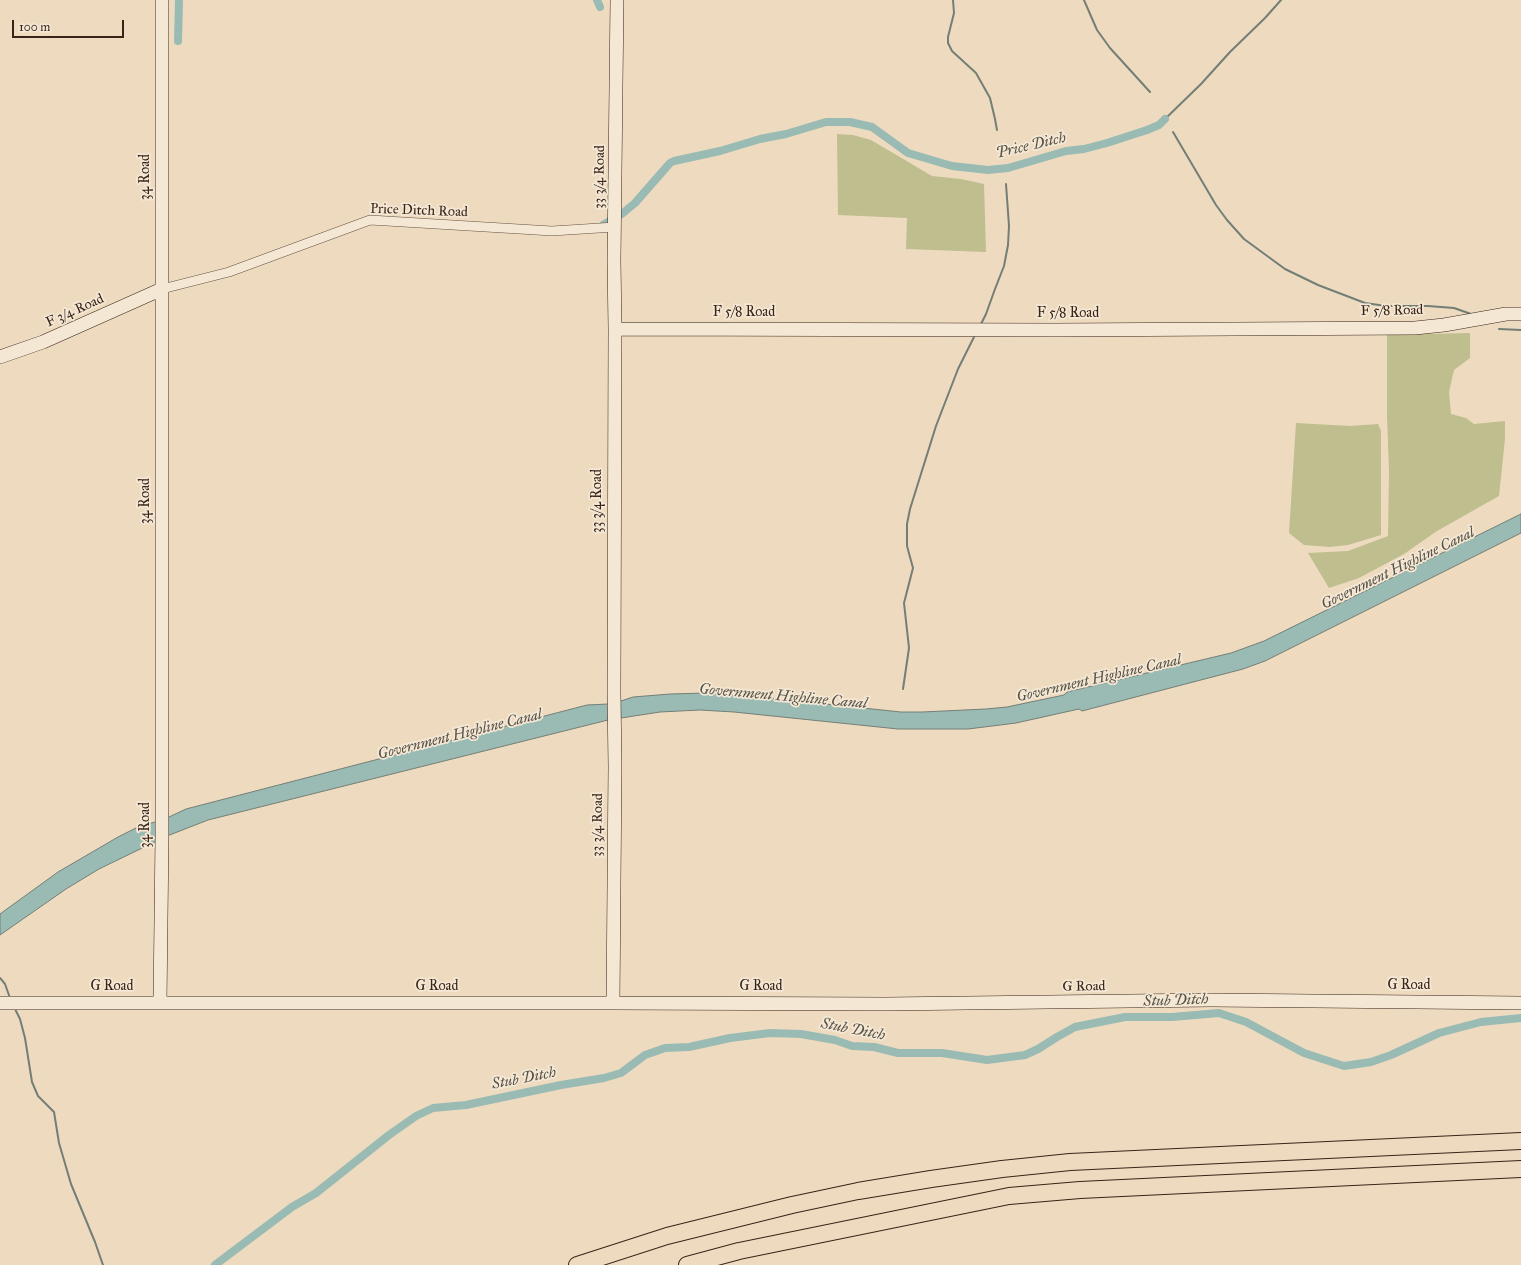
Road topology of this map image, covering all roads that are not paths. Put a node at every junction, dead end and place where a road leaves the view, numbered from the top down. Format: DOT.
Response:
graph roads {
  1 [pos="162,0"];
  2 [pos="617,0"];
  3 [pos="615,227"];
  4 [pos="162,289"];
  5 [pos="1521,314"];
  6 [pos="615,329"];
  7 [pos="0,357"];
  8 [pos="0,1003"];
  9 [pos="160,1003"];
  10 [pos="613,1003"];
  11 [pos="1521,1003"];
  12 [pos="1521,1141"];
  13 [pos="1521,1169"];
  14 [pos="577,1265"];
  15 [pos="687,1265"];
  1 -- 4 [label="street, 34 Road"];
  2 -- 3 [label="street, 33 3/4 Road"];
  3 -- 4 [label="street, Price Ditch Road"];
  3 -- 6 [label="street, 33 3/4 Road"];
  4 -- 7 [label="street, F 3/4 Road"];
  4 -- 9 [label="street, 34 Road"];
  5 -- 6 [label="street, F 5/8 Road"];
  6 -- 10 [label="street, 33 3/4 Road"];
  8 -- 9 [label="street, G Road"];
  9 -- 10 [label="street, G Road"];
  10 -- 11 [label="street, G Road"];
  12 -- 14 [label="highway"];
  13 -- 15 [label="highway"];
}
